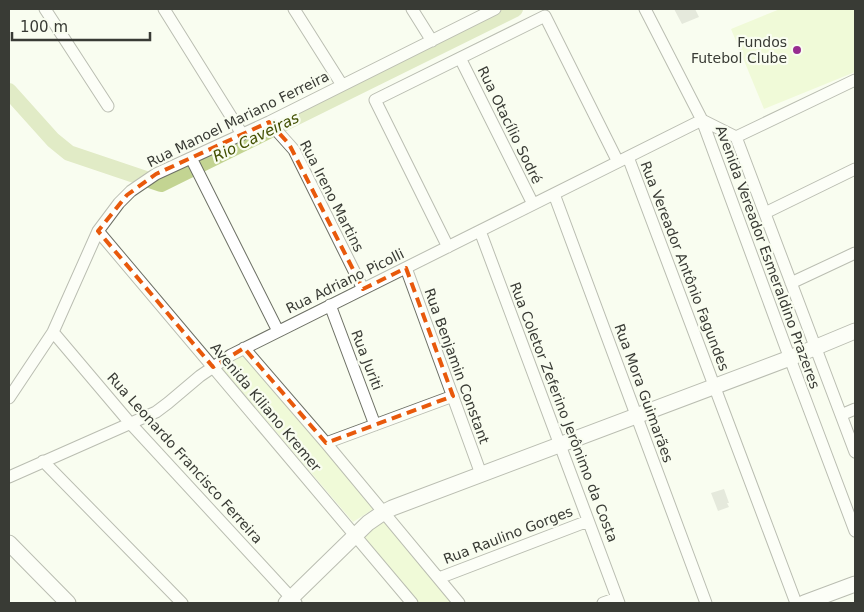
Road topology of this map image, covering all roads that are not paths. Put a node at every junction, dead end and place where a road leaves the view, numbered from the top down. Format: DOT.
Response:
graph roads {
  1 [pos="45,9"];
  2 [pos="164,9"];
  3 [pos="294,9"];
  4 [pos="412,9"];
  5 [pos="495,9"];
  6 [pos="645,9"];
  7 [pos="432,41"];
  8 [pos="460,58"];
  9 [pos="855,80"];
  10 [pos="342,85"];
  11 [pos="108,106"];
  12 [pos="702,120"];
  13 [pos="270,122"];
  14 [pos="242,134"];
  15 [pos="736,137"];
  16 [pos="192,160"];
  17 [pos="623,160"];
  18 [pos="855,169"];
  19 [pos="554,194"];
  20 [pos="533,204"];
  21 [pos="765,213"];
  22 [pos="98,231"];
  23 [pos="480,231"];
  24 [pos="448,247"];
  25 [pos="855,253"];
  26 [pos="406,268"];
  27 [pos="791,283"];
  28 [pos="363,289"];
  29 [pos="330,305"];
  30 [pos="278,331"];
  31 [pos="855,331"];
  32 [pos="53,332"];
  33 [pos="244,348"];
  34 [pos="816,348"];
  35 [pos="790,358"];
  36 [pos="212,367"];
  37 [pos="714,386"];
  38 [pos="453,396"];
  39 [pos="9,398"];
  40 [pos="855,409"];
  41 [pos="841,415"];
  42 [pos="636,416"];
  43 [pos="130,423"];
  44 [pos="375,425"];
  45 [pos="326,443"];
  46 [pos="560,444"];
  47 [pos="855,452"];
  48 [pos="43,461"];
  49 [pos="481,474"];
  50 [pos="9,477"];
  51 [pos="384,512"];
  52 [pos="588,521"];
  53 [pos="855,531"];
  54 [pos="355,535"];
  55 [pos="9,543"];
  56 [pos="439,578"];
  57 [pos="855,584"];
  58 [pos="618,601"];
  59 [pos="291,602"];
  60 [pos="68,603"];
  61 [pos="182,603"];
  62 [pos="412,603"];
  63 [pos="460,603"];
  64 [pos="603,603"];
  65 [pos="706,603"];
  66 [pos="796,603"];
  67 [pos="804,603"];
  1 -- 11 [label="street"];
  2 -- 14 [label="street"];
  3 -- 10 [label="street"];
  4 -- 7 [label="street"];
  5 -- 7 [label="street, Rua Manoel Mariano Ferreira"];
  6 -- 12 [label="street"];
  7 -- 10 [label="street, Rua Manoel Mariano Ferreira"];
  8 -- 17 [label="street, Rua Vereador Antônio Fagundes"];
  8 -- 20 [label="street, Rua Otacílio Sodré"];
  8 -- 24 [label="street"];
  9 -- 15 [label="street"];
  10 -- 13 [label="street, Rua Manoel Mariano Ferreira"];
  12 -- 15 [label="street, Avenida Vereador Esmeraldino Prazeres"];
  12 -- 17 [label="street, Rua Adriano Picolli"];
  12 -- 35 [label="street, Avenida Vereador Esmeraldino Prazeres"];
  13 -- 14 [label="street, Rua Manoel Mariano Ferreira"];
  13 -- 28 [label="street, Rua Ireno Martins"];
  14 -- 16 [label="street, Rua Manoel Mariano Ferreira"];
  15 -- 21 [label="street, Avenida Vereador Esmeraldino Prazeres"];
  16 -- 22 [label="street, Rua Manoel Mariano Ferreira"];
  16 -- 30 [label="street"];
  17 -- 19 [label="street, Rua Adriano Picolli"];
  17 -- 37 [label="street, Rua Vereador Antônio Fagundes"];
  18 -- 21 [label="street"];
  19 -- 20 [label="street, Rua Adriano Picolli"];
  19 -- 42 [label="street, Rua Mora Guimarães"];
  20 -- 23 [label="street, Rua Adriano Picolli"];
  21 -- 27 [label="street, Avenida Vereador Esmeraldino Prazeres"];
  22 -- 32 [label="street, Rua Manoel Mariano Ferreira"];
  22 -- 36 [label="street, Avenida Kiliano Kremer"];
  23 -- 24 [label="street, Rua Adriano Picolli"];
  23 -- 46 [label="street, Rua Coletor Zeferino Jerônimo da Costa"];
  24 -- 26 [label="street, Rua Adriano Picolli"];
  25 -- 27 [label="street"];
  26 -- 28 [label="street, Rua Adriano Picolli"];
  26 -- 38 [label="street, Rua Benjamin Constant"];
  27 -- 34 [label="street, Avenida Vereador Esmeraldino Prazeres"];
  28 -- 29 [label="street, Rua Adriano Picolli"];
  29 -- 30 [label="street, Rua Adriano Picolli"];
  29 -- 44 [label="street, Rua Juriti"];
  30 -- 33 [label="street, Rua Adriano Picolli"];
  31 -- 34 [label="street"];
  32 -- 39 [label="street, Rua Manoel Mariano Ferreira"];
  32 -- 43 [label="street, Rua Leonardo Francisco Ferreira"];
  33 -- 36 [label="street, Rua Adriano Picolli"];
  33 -- 45 [label="street, Avenida Kiliano Kremer"];
  34 -- 35 [label="street"];
  34 -- 41 [label="street, Avenida Vereador Esmeraldino Prazeres"];
  35 -- 37 [label="street"];
  35 -- 53 [label="street, Avenida Vereador Esmeraldino Prazeres"];
  36 -- 43 [label="street, Rua Adriano Picolli"];
  36 -- 54 [label="street, Avenida Kiliano Kremer"];
  37 -- 42 [label="street"];
  37 -- 66 [label="street, Rua Vereador Antônio Fagundes"];
  38 -- 44 [label="street"];
  38 -- 49 [label="street, Rua Benjamin Constant"];
  40 -- 41 [label="street"];
  41 -- 47 [label="street, Avenida Vereador Esmeraldino Prazeres"];
  42 -- 46 [label="street"];
  42 -- 65 [label="street, Rua Mora Guimarães"];
  43 -- 48 [label="street, Rua Adriano Picolli"];
  43 -- 59 [label="street, Rua Leonardo Francisco Ferreira"];
  44 -- 45 [label="street"];
  45 -- 51 [label="street, Avenida Kiliano Kremer"];
  46 -- 49 [label="street"];
  46 -- 52 [label="street, Rua Coletor Zeferino Jerônimo da Costa"];
  48 -- 50 [label="street, Rua Adriano Picolli"];
  48 -- 61 [label="street"];
  49 -- 51 [label="street"];
  51 -- 54 [label="street"];
  51 -- 56 [label="street, Avenida Kiliano Kremer"];
  52 -- 56 [label="street, Rua Raulino Gorges"];
  52 -- 58 [label="street, Rua Coletor Zeferino Jerônimo da Costa"];
  54 -- 59 [label="street"];
  54 -- 62 [label="street, Avenida Kiliano Kremer"];
  55 -- 60 [label="street"];
  56 -- 63 [label="street, Avenida Kiliano Kremer"];
  57 -- 67 [label="street"];
  58 -- 64 [label="street"];
}
